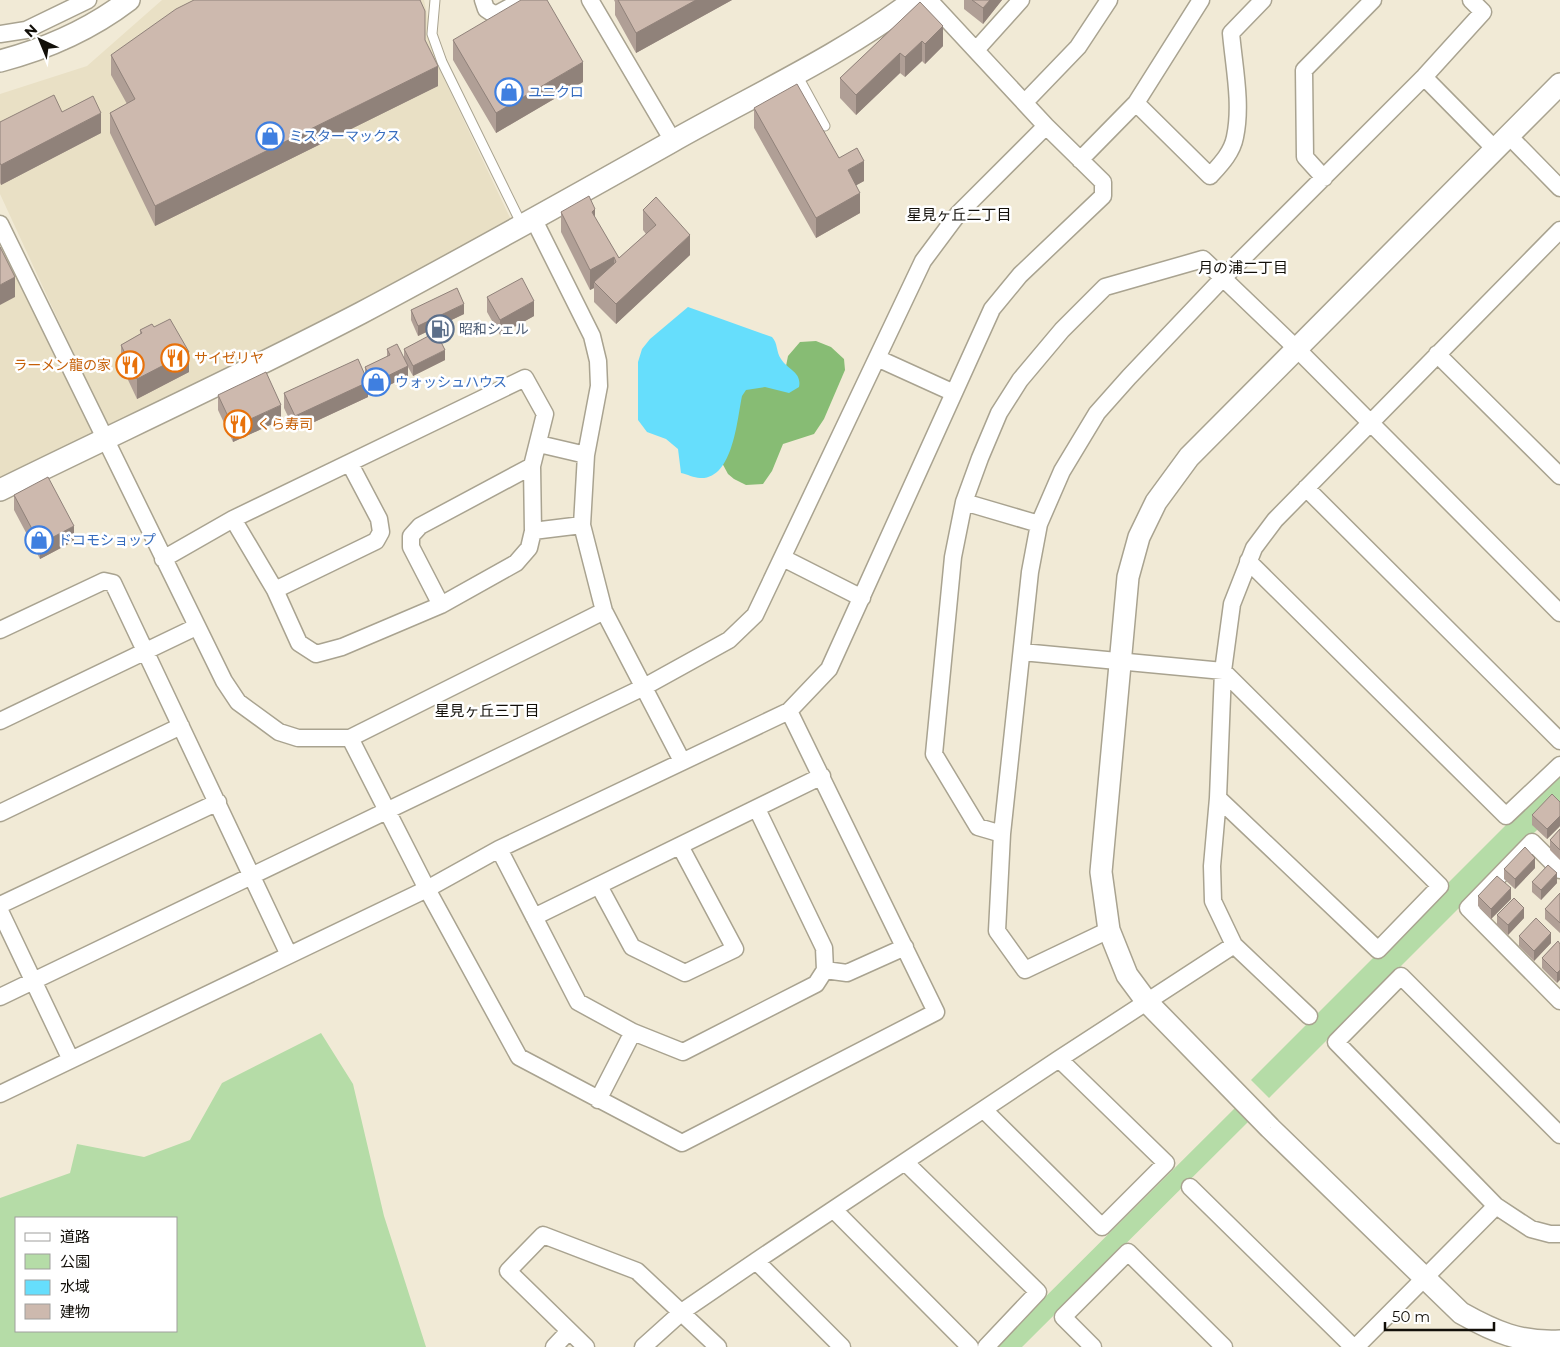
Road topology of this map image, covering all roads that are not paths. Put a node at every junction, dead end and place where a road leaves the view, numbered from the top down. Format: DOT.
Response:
graph roads {
  1 [pos="88,0"];
  2 [pos="129,0"];
  3 [pos="435,0"];
  4 [pos="483,0"];
  5 [pos="523,0"];
  6 [pos="590,0"];
  7 [pos="914,0"];
  8 [pos="929,0"];
  9 [pos="1021,0"];
  10 [pos="1109,0"];
  11 [pos="1201,0"];
  12 [pos="1263,0"];
  13 [pos="1372,0"];
  14 [pos="1471,0"];
  15 [pos="0,34"];
  16 [pos="976,50"];
  17 [pos="0,61"];
  18 [pos="796,73"];
  19 [pos="1424,77"];
  20 [pos="1560,84"];
  21 [pos="1025,102"];
  22 [pos="1136,103"];
  23 [pos="826,126"];
  24 [pos="1046,126"];
  25 [pos="673,140"];
  26 [pos="1502,142"];
  27 [pos="1080,160"];
  28 [pos="1324,178"];
  29 [pos="1560,188"];
  30 [pos="528,223"];
  31 [pos="0,224"];
  32 [pos="1560,230"];
  33 [pos="1223,278"];
  34 [pos="1297,349"];
  35 [pos="1437,354"];
  36 [pos="877,358"];
  37 [pos="954,393"];
  38 [pos="1369,423"];
  39 [pos="107,440"];
  40 [pos="539,444"];
  41 [pos="586,455"];
  42 [pos="350,464"];
  43 [pos="532,466"];
  44 [pos="1560,476"];
  45 [pos="1306,488"];
  46 [pos="0,490"];
  47 [pos="964,502"];
  48 [pos="234,519"];
  49 [pos="1039,524"];
  50 [pos="582,525"];
  51 [pos="534,531"];
  52 [pos="783,558"];
  53 [pos="162,559"];
  54 [pos="1248,561"];
  55 [pos="275,590"];
  56 [pos="862,598"];
  57 [pos="441,605"];
  58 [pos="604,611"];
  59 [pos="1560,613"];
  60 [pos="196,627"];
  61 [pos="0,630"];
  62 [pos="146,651"];
  63 [pos="1022,652"];
  64 [pos="1120,663"];
  65 [pos="1222,671"];
  66 [pos="644,687"];
  67 [pos="789,710"];
  68 [pos="0,721"];
  69 [pos="181,726"];
  70 [pos="350,738"];
  71 [pos="1560,741"];
  72 [pos="682,761"];
  73 [pos="1560,765"];
  74 [pos="822,776"];
  75 [pos="1218,798"];
  76 [pos="218,802"];
  77 [pos="757,809"];
  78 [pos="389,811"];
  79 [pos="0,813"];
  80 [pos="1002,834"];
  81 [pos="680,846"];
  82 [pos="500,849"];
  83 [pos="1560,870"];
  84 [pos="252,875"];
  85 [pos="599,886"];
  86 [pos="427,889"];
  87 [pos="0,905"];
  88 [pos="0,911"];
  89 [pos="534,917"];
  90 [pos="1109,930"];
  91 [pos="1234,945"];
  92 [pos="905,947"];
  93 [pos="289,955"];
  94 [pos="825,970"];
  95 [pos="33,981"];
  96 [pos="0,997"];
  97 [pos="1560,1001"];
  98 [pos="1147,1002"];
  99 [pos="1309,1016"];
  100 [pos="634,1032"];
  101 [pos="1059,1059"];
  102 [pos="71,1060"];
  103 [pos="0,1094"];
  104 [pos="598,1100"];
  105 [pos="984,1110"];
  106 [pos="1560,1135"];
  107 [pos="905,1162"];
  108 [pos="1190,1187"];
  109 [pos="1496,1206"];
  110 [pos="834,1210"];
  111 [pos="1560,1234"];
  112 [pos="756,1261"];
  113 [pos="1424,1278"];
  114 [pos="683,1311"];
  115 [pos="569,1331"];
  116 [pos="1560,1341"];
  117 [pos="554,1347"];
  118 [pos="586,1347"];
  119 [pos="643,1347"];
  120 [pos="718,1347"];
  121 [pos="842,1347"];
  122 [pos="970,1347"];
  123 [pos="986,1347"];
  124 [pos="1094,1347"];
  125 [pos="1224,1347"];
  126 [pos="1354,1347"];
  1 -- 15 [label="street"];
  2 -- 17 [label="street"];
  3 -- 30 [label="lane"];
  4 -- 5 [label="street"];
  6 -- 25 [label="street"];
  7 -- 18 [label="street"];
  8 -- 16 [label="street"];
  9 -- 16 [label="street"];
  10 -- 21 [label="street"];
  11 -- 22 [label="street"];
  12 -- 22 [label="street"];
  13 -- 28 [label="street"];
  14 -- 19 [label="street"];
  16 -- 21 [label="street"];
  18 -- 23 [label="lane"];
  18 -- 25 [label="street"];
  19 -- 26 [label="street"];
  19 -- 28 [label="street"];
  20 -- 26 [label="street"];
  21 -- 24 [label="street"];
  22 -- 27 [label="street"];
  24 -- 27 [label="street"];
  24 -- 36 [label="street"];
  25 -- 30 [label="street"];
  26 -- 29 [label="street"];
  26 -- 34 [label="street"];
  27 -- 37 [label="street"];
  28 -- 33 [label="street"];
  30 -- 39 [label="street"];
  30 -- 41 [label="street"];
  31 -- 39 [label="street"];
  32 -- 35 [label="street"];
  33 -- 34 [label="street"];
  33 -- 47 [label="street"];
  33 -- 49 [label="street"];
  34 -- 38 [label="street"];
  34 -- 64 [label="street"];
  35 -- 38 [label="street"];
  35 -- 44 [label="street"];
  36 -- 37 [label="street"];
  36 -- 52 [label="street"];
  37 -- 56 [label="street"];
  38 -- 45 [label="street"];
  38 -- 59 [label="street"];
  39 -- 46 [label="street"];
  39 -- 53 [label="street"];
  40 -- 41 [label="street"];
  40 -- 42 [label="street"];
  40 -- 43 [label="street"];
  41 -- 50 [label="street"];
  42 -- 48 [label="street"];
  42 -- 55 [label="street"];
  43 -- 51 [label="street"];
  43 -- 57 [label="street"];
  45 -- 54 [label="street"];
  45 -- 71 [label="street"];
  47 -- 49 [label="street"];
  47 -- 80 [label="street"];
  48 -- 53 [label="street"];
  48 -- 55 [label="street"];
  49 -- 63 [label="street"];
  50 -- 51 [label="street"];
  50 -- 58 [label="street"];
  51 -- 57 [label="street"];
  52 -- 56 [label="street"];
  52 -- 66 [label="street"];
  53 -- 60 [label="street"];
  54 -- 65 [label="street"];
  54 -- 73 [label="street"];
  55 -- 57 [label="street"];
  56 -- 67 [label="street"];
  58 -- 66 [label="street"];
  58 -- 70 [label="street"];
  60 -- 62 [label="street"];
  60 -- 70 [label="street"];
  61 -- 62 [label="street"];
  62 -- 68 [label="street"];
  62 -- 69 [label="street"];
  63 -- 64 [label="street"];
  63 -- 80 [label="street"];
  64 -- 65 [label="street"];
  64 -- 90 [label="street"];
  65 -- 75 [label="street"];
  65 -- 75 [label="street"];
  66 -- 72 [label="street"];
  66 -- 78 [label="street"];
  67 -- 72 [label="street"];
  67 -- 74 [label="street"];
  69 -- 76 [label="street"];
  69 -- 79 [label="street"];
  70 -- 78 [label="street"];
  72 -- 82 [label="street"];
  74 -- 77 [label="street"];
  74 -- 92 [label="street"];
  75 -- 91 [label="street"];
  76 -- 84 [label="street"];
  76 -- 87 [label="street"];
  77 -- 81 [label="street"];
  77 -- 94 [label="street"];
  78 -- 84 [label="street"];
  78 -- 86 [label="street"];
  80 -- 90 [label="street"];
  81 -- 85 [label="street"];
  81 -- 85 [label="street"];
  82 -- 86 [label="street"];
  82 -- 89 [label="street"];
  83 -- 97 [label="street"];
  84 -- 93 [label="street"];
  84 -- 95 [label="street"];
  85 -- 89 [label="street"];
  86 -- 93 [label="street"];
  86 -- 104 [label="street"];
  88 -- 95 [label="street"];
  89 -- 100 [label="street"];
  90 -- 98 [label="street"];
  91 -- 98 [label="street"];
  91 -- 99 [label="street"];
  92 -- 94 [label="street"];
  92 -- 104 [label="street"];
  93 -- 102 [label="street"];
  94 -- 100 [label="street"];
  95 -- 96 [label="street"];
  95 -- 102 [label="street"];
  98 -- 101 [label="street"];
  98 -- 113 [label="street"];
  100 -- 104 [label="street"];
  101 -- 105 [label="street"];
  101 -- 105 [label="street"];
  102 -- 103 [label="street"];
  105 -- 107 [label="street"];
  106 -- 109 [label="street"];
  107 -- 110 [label="street"];
  107 -- 123 [label="street"];
  108 -- 126 [label="street"];
  109 -- 111 [label="street"];
  109 -- 113 [label="street"];
  110 -- 112 [label="street"];
  110 -- 122 [label="street"];
  112 -- 114 [label="street"];
  112 -- 121 [label="street"];
  113 -- 116 [label="street"];
  113 -- 126 [label="street"];
  114 -- 115 [label="street"];
  114 -- 119 [label="street"];
  114 -- 120 [label="street"];
  115 -- 117 [label="street"];
  115 -- 118 [label="street"];
  124 -- 125 [label="street"];
}
